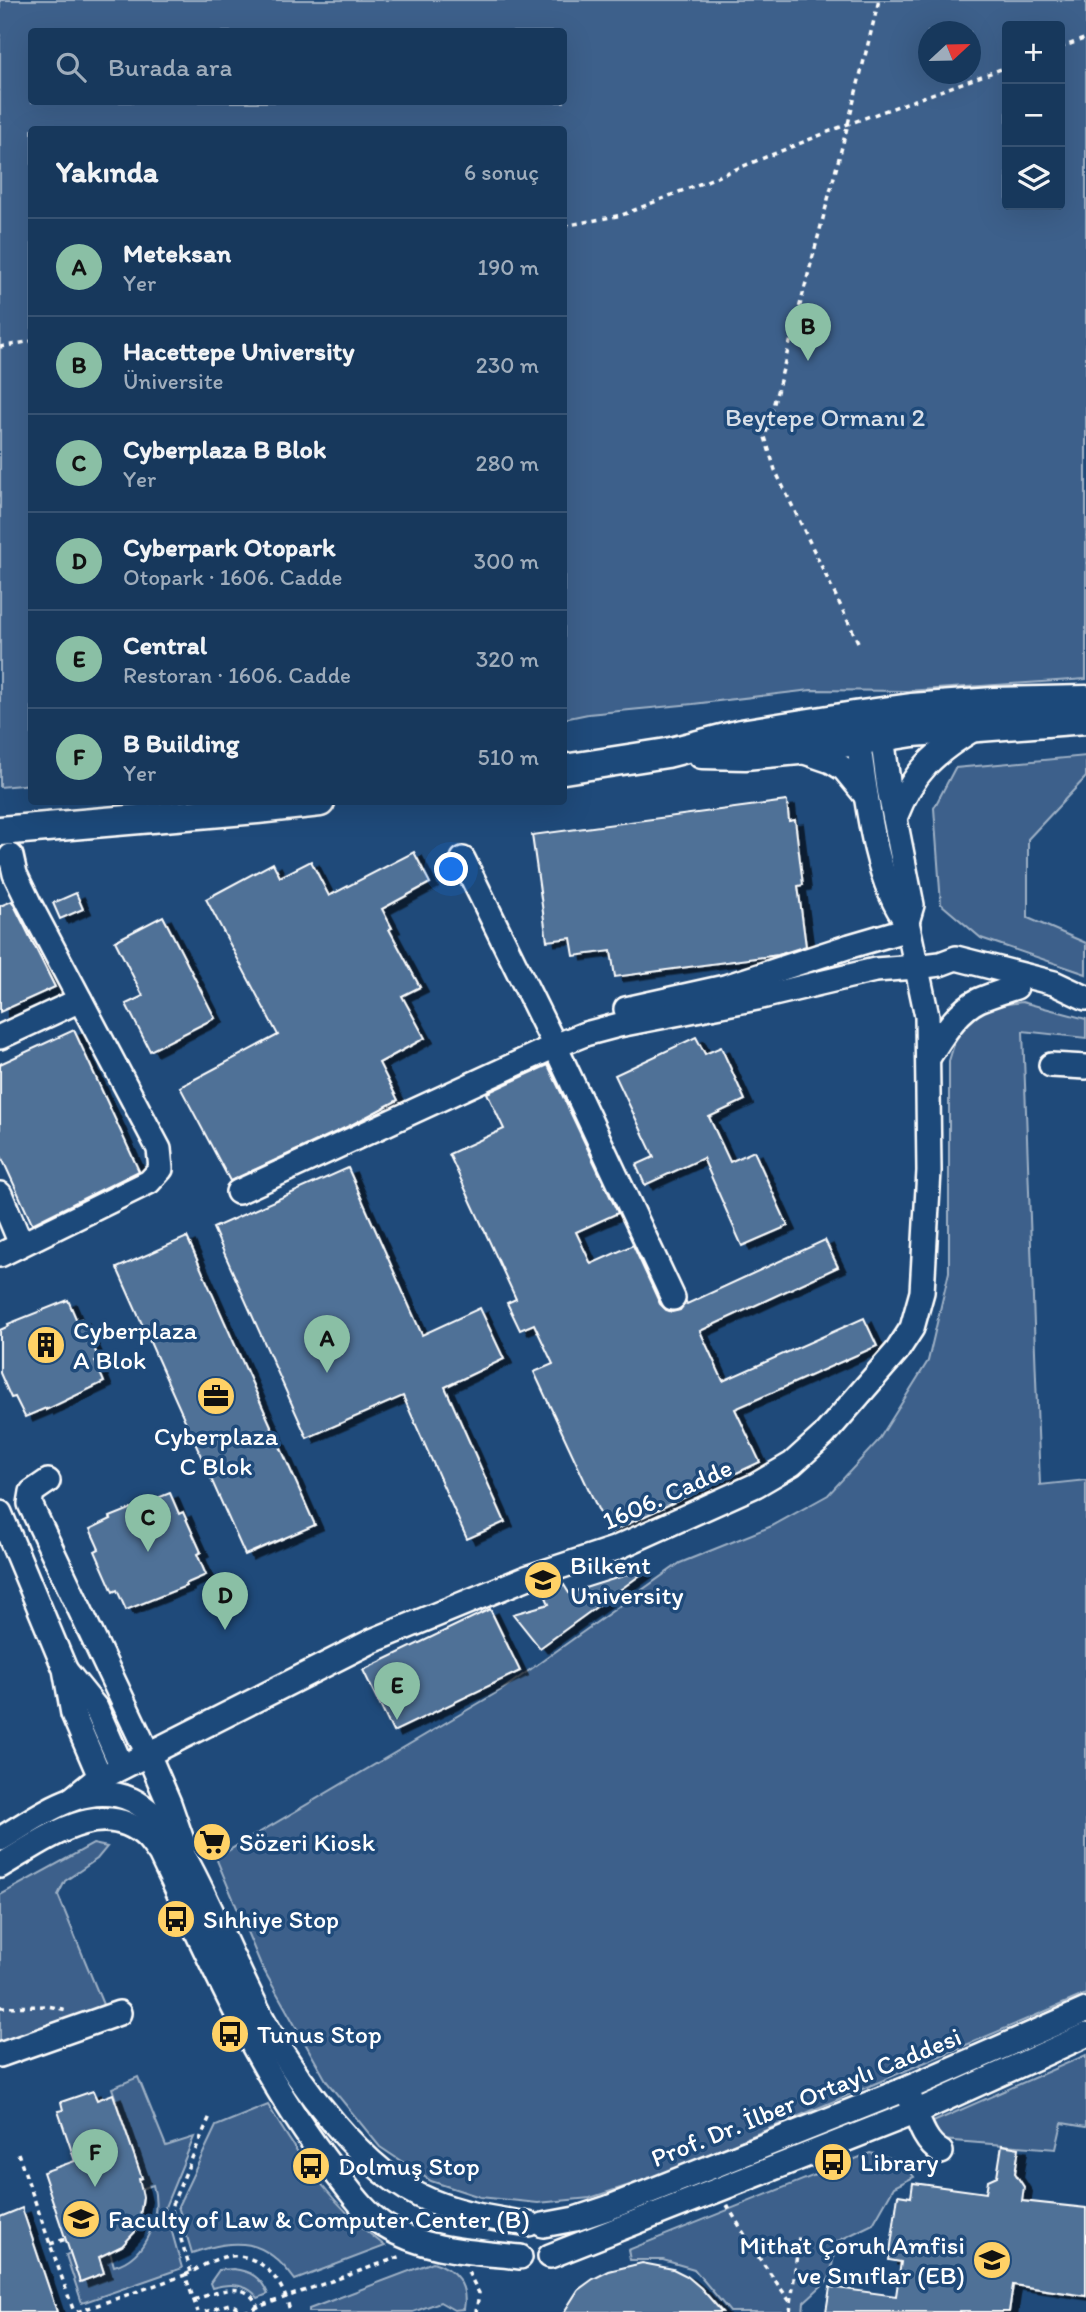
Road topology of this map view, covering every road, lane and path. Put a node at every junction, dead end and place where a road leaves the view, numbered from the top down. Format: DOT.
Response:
graph roads {
  1 [pos="879,0"];
  2 [pos="1086,38"];
  3 [pos="1065,46"];
  4 [pos="1002,69"];
  5 [pos="848,124"];
  6 [pos="567,225"];
  7 [pos="28,342"];
  8 [pos="0,347"];
  9 [pos="858,642"];
  10 [pos="1086,700"];
  11 [pos="1086,719"];
  12 [pos="868,726"];
  13 [pos="978,727"];
  14 [pos="799,750"];
  15 [pos="667,753"];
  16 [pos="567,769"];
  17 [pos="867,797"];
  18 [pos="293,805"];
  19 [pos="895,818"];
  20 [pos="0,831"];
  21 [pos="11,856"];
  22 [pos="463,859"];
  23 [pos="908,926"];
  24 [pos="940,964"];
  25 [pos="916,967"];
  26 [pos="1016,987"];
  27 [pos="1082,997"];
  28 [pos="79,1000"];
  29 [pos="0,1037"];
  30 [pos="555,1046"];
  31 [pos="928,1058"];
  32 [pos="1051,1065"];
  33 [pos="1086,1067"];
  34 [pos="238,1192"];
  35 [pos="0,1194"];
  36 [pos="21,1244"];
  37 [pos="0,1255"];
  38 [pos="673,1298"];
  39 [pos="48,1481"];
  40 [pos="0,1513"];
  41 [pos="65,1669"];
  42 [pos="148,1754"];
  43 [pos="122,1767"];
  44 [pos="101,1779"];
  45 [pos="72,1799"];
  46 [pos="0,1839"];
  47 [pos="188,1863"];
  48 [pos="0,1866"];
  49 [pos="0,2007"];
  50 [pos="1086,2010"];
  51 [pos="119,2013"];
  52 [pos="81,2027"];
  53 [pos="1086,2035"];
  54 [pos="0,2055"];
  55 [pos="906,2089"];
  56 [pos="916,2112"];
  57 [pos="209,2116"];
  58 [pos="758,2148"];
  59 [pos="941,2152"];
  60 [pos="18,2153"];
  61 [pos="768,2170"];
  62 [pos="726,2203"];
  63 [pos="536,2225"];
  64 [pos="799,2237"];
  65 [pos="66,2239"];
  66 [pos="50,2244"];
  67 [pos="441,2247"];
  68 [pos="520,2256"];
  69 [pos="550,2256"];
  70 [pos="191,2272"];
  71 [pos="184,2275"];
  72 [pos="286,2297"];
  73 [pos="194,2300"];
  74 [pos="791,2302"];
  75 [pos="258,2309"];
  76 [pos="75,2312"];
  77 [pos="198,2312"];
  78 [pos="205,2312"];
  79 [pos="242,2312"];
  80 [pos="290,2312"];
  81 [pos="476,2312"];
  82 [pos="790,2312"];
  1 -- 5 [label="path"];
  2 -- 3 [label="path"];
  4 -- 5 [label="path"];
  5 -- 6 [label="path"];
  5 -- 9 [label="path"];
  7 -- 8 [label="path"];
  10 -- 12 [label="main road"];
  11 -- 13 [label="main road"];
  12 -- 13 [label="main road"];
  12 -- 14 [label="main road"];
  12 -- 15 [label="main road"];
  12 -- 17 [label="street"];
  12 -- 19 [label="street"];
  13 -- 19 [label="street"];
  14 -- 15 [label="main road"];
  14 -- 17 [label="street"];
  15 -- 16 [label="main road"];
  17 -- 23 [label="street"];
  18 -- 20 [label="main road"];
  19 -- 23 [label="street"];
  21 -- 28 [label="street"];
  22 -- 30 [label="street"];
  23 -- 25 [label="street, 1606. Cadde"];
  23 -- 30 [label="street"];
  24 -- 25 [label="street"];
  24 -- 26 [label="street"];
  24 -- 27 [label="street"];
  25 -- 30 [label="street"];
  25 -- 31 [label="street, 1606. Cadde"];
  26 -- 27 [label="street"];
  26 -- 31 [label="street"];
  28 -- 29 [label="street"];
  28 -- 36 [label="street"];
  30 -- 34 [label="street"];
  30 -- 38 [label="street"];
  31 -- 42 [label="street, 1606. Cadde"];
  32 -- 33 [label="street"];
  35 -- 36 [label="street"];
  36 -- 37 [label="street"];
  39 -- 42 [label="street"];
  40 -- 41 [label="street"];
  41 -- 43 [label="street"];
  41 -- 44 [label="street"];
  42 -- 43 [label="street, 1606. Cadde"];
  42 -- 47 [label="street"];
  43 -- 44 [label="street, 1606. Cadde"];
  44 -- 45 [label="street, 1606. Cadde"];
  45 -- 46 [label="street, Prof. Dr. İlber Ortaylı Caddesi"];
  45 -- 47 [label="street, Prof. Dr. İlber Ortaylı Caddesi"];
  47 -- 63 [label="street, Prof. Dr. İlber Ortaylı Caddesi"];
  48 -- 67 [label="street, Prof. Dr. İlber Ortaylı Caddesi"];
  49 -- 52 [label="path"];
  50 -- 55 [label="street, Prof. Dr. İlber Ortaylı Caddesi"];
  51 -- 52 [label="street"];
  52 -- 54 [label="street"];
  53 -- 56 [label="street, Prof. Dr. İlber Ortaylı Caddesi"];
  55 -- 56 [label="street"];
  55 -- 58 [label="street, Prof. Dr. İlber Ortaylı Caddesi"];
  56 -- 59 [label="street"];
  56 -- 61 [label="street, Prof. Dr. İlber Ortaylı Caddesi"];
  57 -- 70 [label="path"];
  58 -- 61 [label="street"];
  58 -- 63 [label="street, Prof. Dr. İlber Ortaylı Caddesi"];
  60 -- 66 [label="path"];
  61 -- 69 [label="street, Prof. Dr. İlber Ortaylı Caddesi"];
  62 -- 74 [label="path"];
  63 -- 68 [label="street"];
  63 -- 69 [label="street"];
  64 -- 74 [label="path"];
  65 -- 66 [label="path"];
  66 -- 76 [label="path"];
  67 -- 68 [label="street, Prof. Dr. İlber Ortaylı Caddesi"];
  67 -- 72 [label="path"];
  67 -- 81 [label="path"];
  68 -- 69 [label="street, Prof. Dr. İlber Ortaylı Caddesi"];
  70 -- 71 [label="path"];
  70 -- 72 [label="path"];
  71 -- 73 [label="path"];
  71 -- 76 [label="path"];
  72 -- 75 [label="path"];
  72 -- 80 [label="path"];
  73 -- 75 [label="path"];
  73 -- 77 [label="path"];
  74 -- 82 [label="path"];
  75 -- 79 [label="path"];
  78 -- 79 [label="path"];
}
